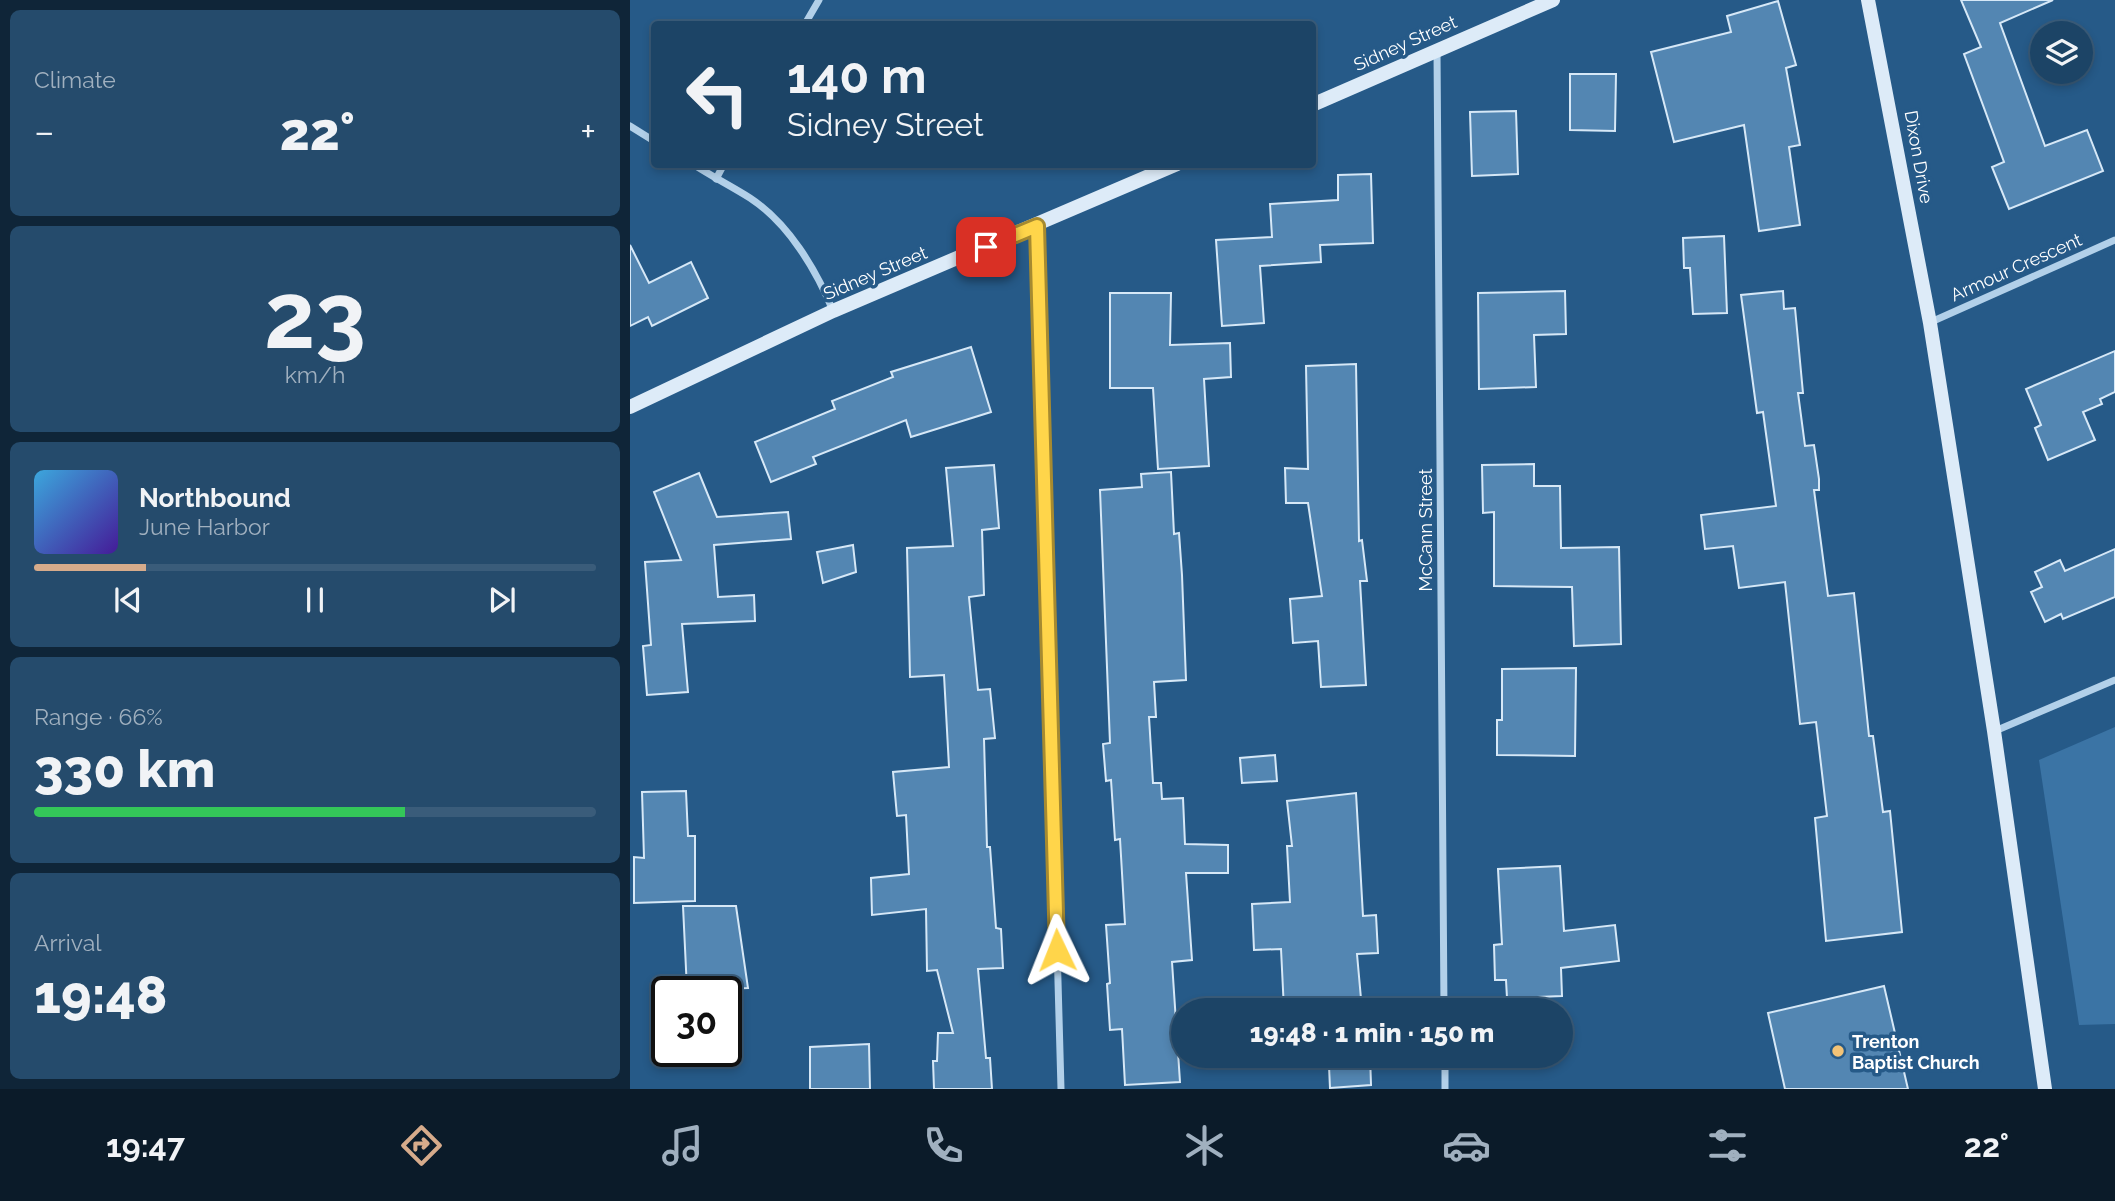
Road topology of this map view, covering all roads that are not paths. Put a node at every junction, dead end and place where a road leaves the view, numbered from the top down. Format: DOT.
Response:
graph roads {
  1 [pos="819,0"];
  2 [pos="1553,0"];
  3 [pos="1868,0"];
  4 [pos="807,21"];
  5 [pos="1437,50"];
  6 [pos="1316,102"];
  7 [pos="630,125"];
  8 [pos="651,139"];
  9 [pos="699,168"];
  10 [pos="722,168"];
  11 [pos="1168,168"];
  12 [pos="716,179"];
  13 [pos="1037,226"];
  14 [pos="2115,240"];
  15 [pos="833,311"];
  16 [pos="1930,323"];
  17 [pos="630,407"];
  18 [pos="2115,680"];
  19 [pos="1994,731"];
  20 [pos="1444,998"];
  21 [pos="1445,1068"];
  22 [pos="1061,1089"];
  23 [pos="1445,1089"];
  24 [pos="2045,1089"];
  1 -- 4 [label="street"];
  2 -- 5 [label="main road, Sidney Street"];
  3 -- 16 [label="main road, Dixon Drive"];
  5 -- 6 [label="main road, Sidney Street"];
  5 -- 20 [label="street, McCann Street"];
  7 -- 8 [label="street"];
  9 -- 12 [label="street"];
  10 -- 12 [label="street"];
  11 -- 13 [label="main road, Sidney Street"];
  12 -- 15 [label="street"];
  13 -- 15 [label="main road, Sidney Street"];
  13 -- 22 [label="street"];
  14 -- 16 [label="street, Armour Crescent"];
  15 -- 17 [label="main road, Sidney Street"];
  16 -- 19 [label="main road, Dixon Drive"];
  18 -- 19 [label="street"];
  19 -- 24 [label="main road, Dixon Drive"];
  21 -- 23 [label="street"];
}
